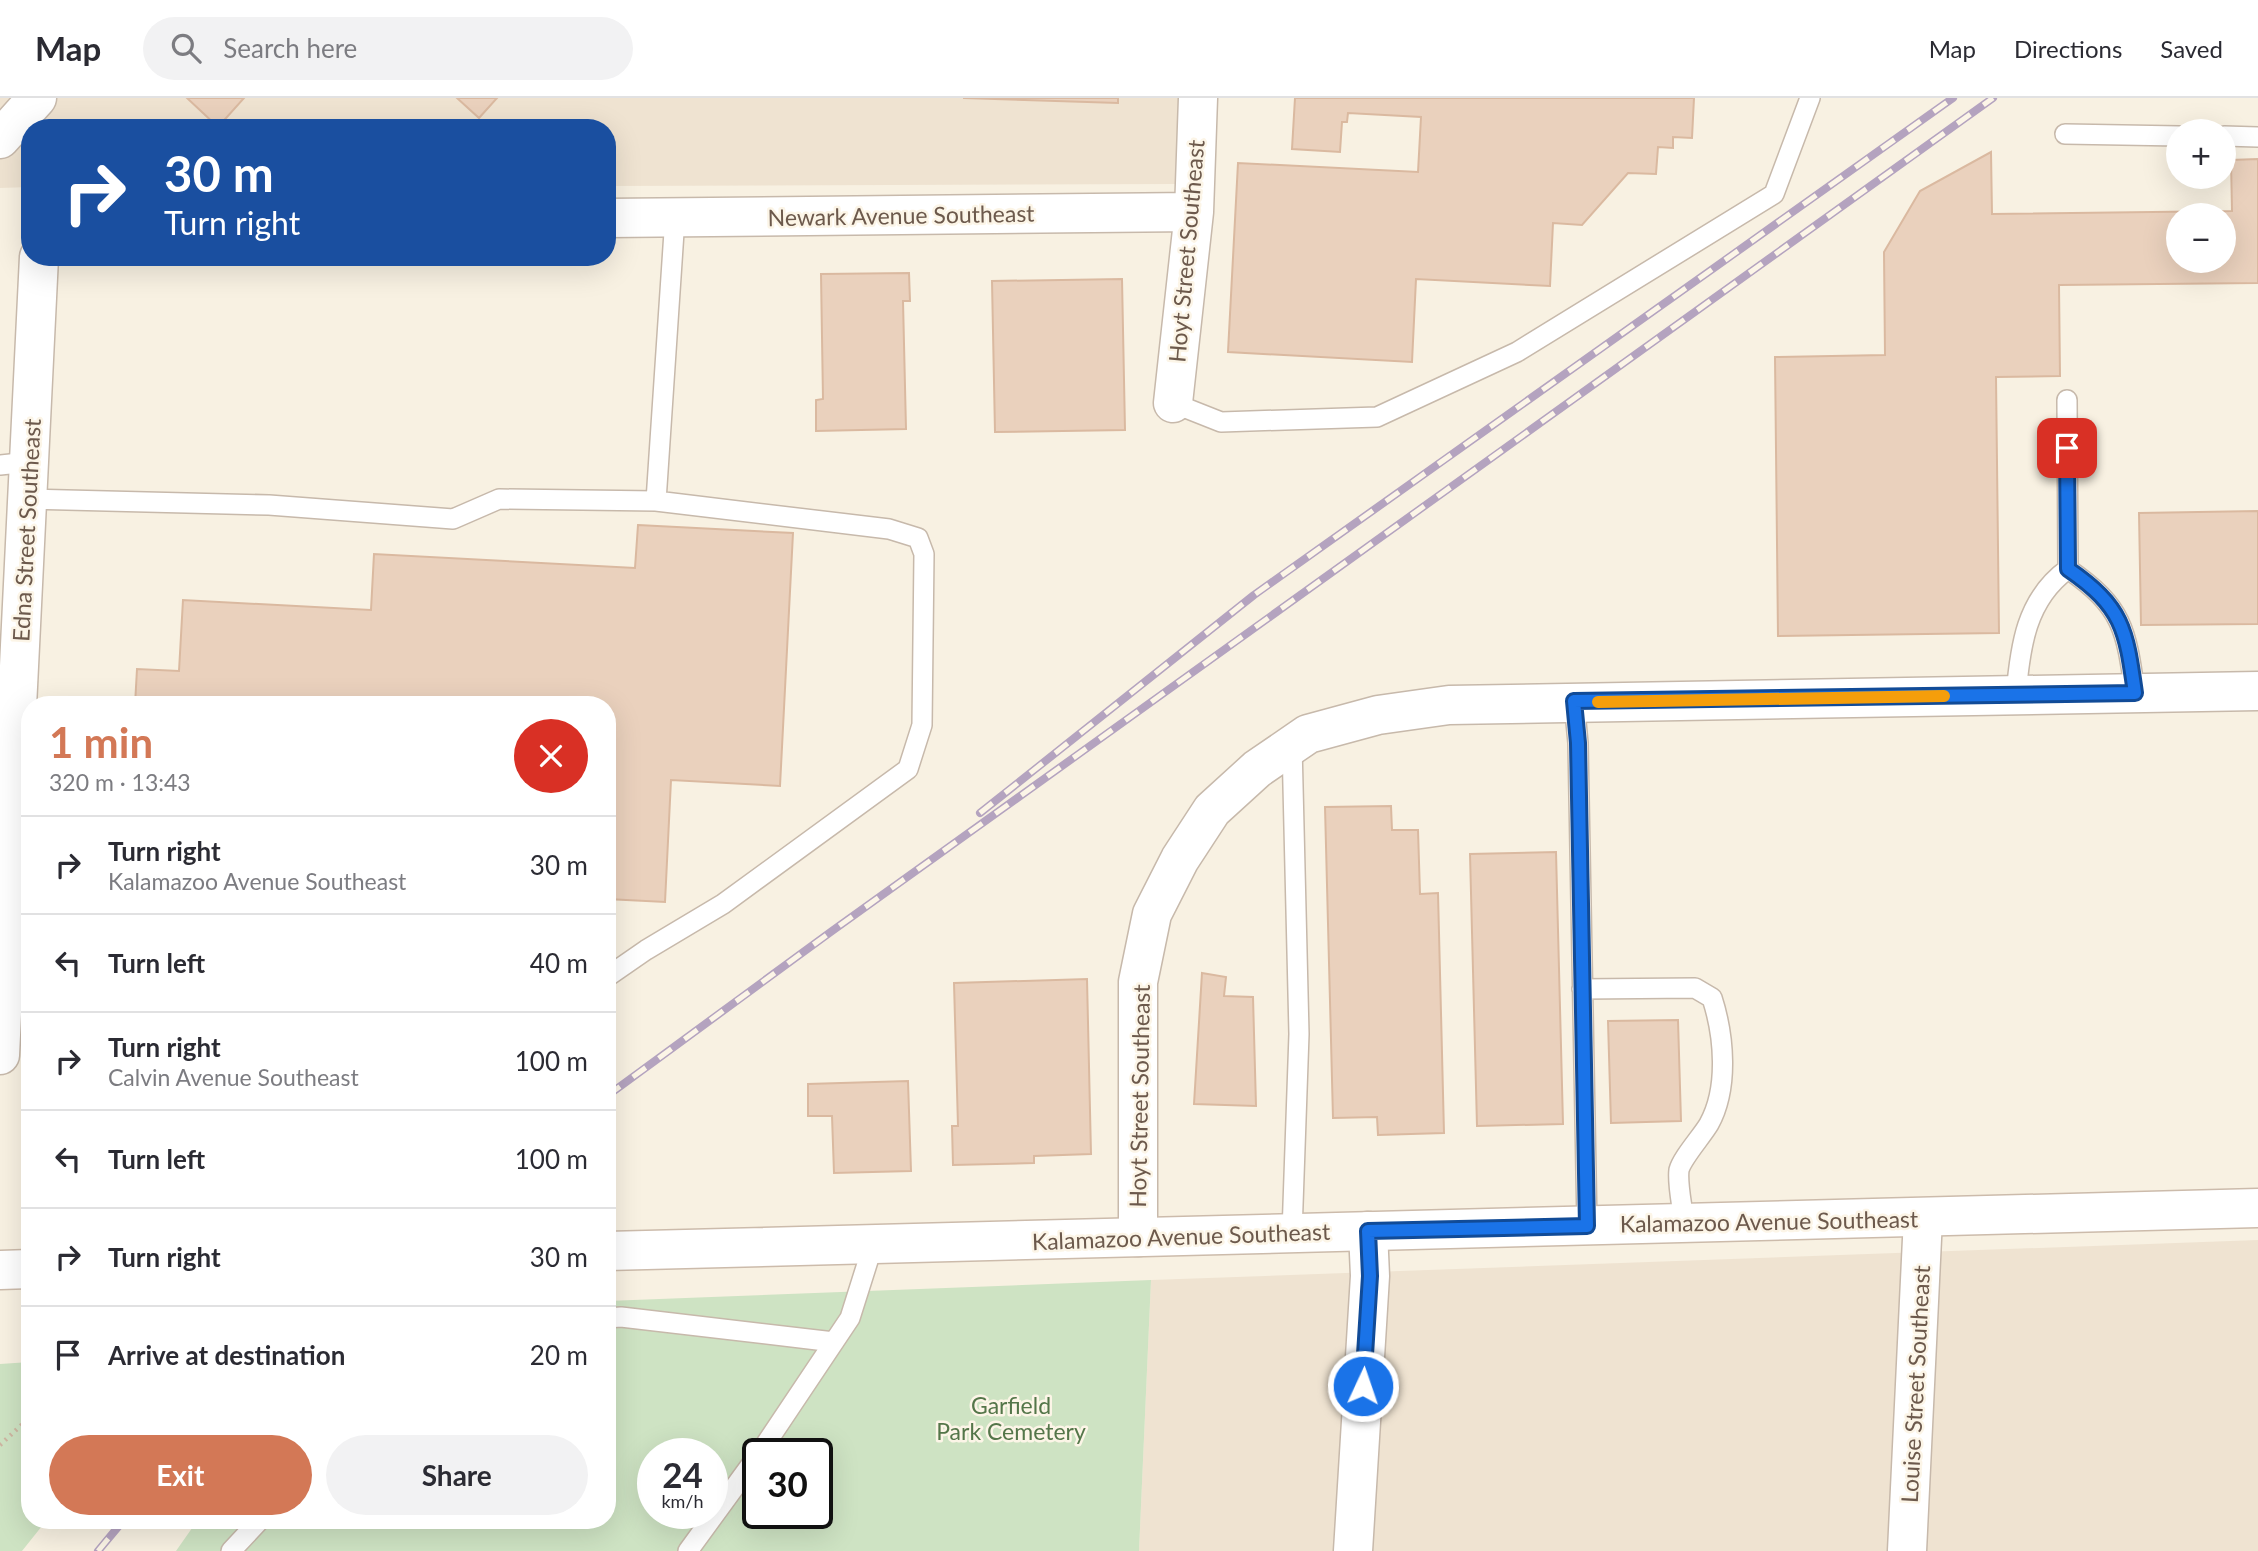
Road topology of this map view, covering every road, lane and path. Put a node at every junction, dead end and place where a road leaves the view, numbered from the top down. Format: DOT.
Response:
graph roads {
  1 [pos="37,98"];
  2 [pos="45,98"];
  3 [pos="1198,98"];
  4 [pos="1810,98"];
  5 [pos="44,119"];
  6 [pos="2065,134"];
  7 [pos="2166,136"];
  8 [pos="2236,136"];
  9 [pos="2258,137"];
  10 [pos="0,139"];
  11 [pos="1194,212"];
  12 [pos="675,217"];
  13 [pos="616,218"];
  14 [pos="38,266"];
  15 [pos="2067,400"];
  16 [pos="1172,404"];
  17 [pos="19,476"];
  18 [pos="656,501"];
  19 [pos="2068,569"];
  20 [pos="2258,691"];
  21 [pos="2135,693"];
  22 [pos="2016,695"];
  23 [pos="1574,701"];
  24 [pos="1292,745"];
  25 [pos="5,871"];
  26 [pos="17,962"];
  27 [pos="616,972"];
  28 [pos="1582,989"];
  29 [pos="0,1055"];
  30 [pos="2258,1208"];
  31 [pos="1923,1218"];
  32 [pos="1684,1224"];
  33 [pos="1587,1226"];
  34 [pos="1368,1231"];
  35 [pos="1292,1233"];
  36 [pos="1138,1237"];
  37 [pos="873,1245"];
  38 [pos="616,1251"];
  39 [pos="21,1269"];
  40 [pos="0,1270"];
  41 [pos="616,1317"];
  42 [pos="834,1342"];
  43 [pos="21,1425"];
  44 [pos="769,1438"];
  45 [pos="0,1445"];
  46 [pos="742,1477"];
  47 [pos="252,1529"];
  48 [pos="231,1551"];
  49 [pos="688,1551"];
  50 [pos="1353,1551"];
  51 [pos="1907,1551"];
  1 -- 10 [label="street"];
  2 -- 5 [label="street"];
  3 -- 11 [label="street, Hoyt Street Southeast"];
  4 -- 16 [label="lane"];
  6 -- 7 [label="lane"];
  8 -- 9 [label="lane"];
  11 -- 12 [label="street, Newark Avenue Southeast"];
  11 -- 16 [label="street, Hoyt Street Southeast"];
  12 -- 13 [label="street, Newark Avenue Southeast"];
  12 -- 18 [label="lane"];
  14 -- 17 [label="street, Edna Street Southeast"];
  15 -- 19 [label="lane"];
  17 -- 18 [label="lane"];
  17 -- 25 [label="street, Edna Street Southeast"];
  18 -- 27 [label="lane"];
  19 -- 21 [label="lane"];
  19 -- 22 [label="lane"];
  20 -- 21 [label="street, Hoyt Street Southeast"];
  21 -- 22 [label="street, Hoyt Street Southeast"];
  22 -- 23 [label="street, Hoyt Street Southeast"];
  23 -- 24 [label="street, Hoyt Street Southeast"];
  23 -- 28 [label="lane"];
  24 -- 35 [label="lane"];
  24 -- 36 [label="street, Hoyt Street Southeast"];
  25 -- 26 [label="street, Edna Street Southeast"];
  26 -- 29 [label="street, Edna Street Southeast"];
  28 -- 32 [label="lane"];
  28 -- 33 [label="lane"];
  30 -- 31 [label="street, Kalamazoo Avenue Southeast"];
  31 -- 32 [label="street, Kalamazoo Avenue Southeast"];
  31 -- 51 [label="street, Louise Street Southeast"];
  32 -- 33 [label="street, Kalamazoo Avenue Southeast"];
  33 -- 34 [label="street, Kalamazoo Avenue Southeast"];
  34 -- 35 [label="street, Kalamazoo Avenue Southeast"];
  34 -- 50 [label="street"];
  35 -- 36 [label="street, Kalamazoo Avenue Southeast"];
  36 -- 37 [label="street, Kalamazoo Avenue Southeast"];
  37 -- 38 [label="street, Kalamazoo Avenue Southeast"];
  37 -- 42 [label="lane"];
  39 -- 40 [label="street"];
  41 -- 42 [label="lane"];
  42 -- 44 [label="lane"];
  43 -- 45 [label="path"];
  46 -- 49 [label="lane"];
  47 -- 48 [label="lane"];
}
